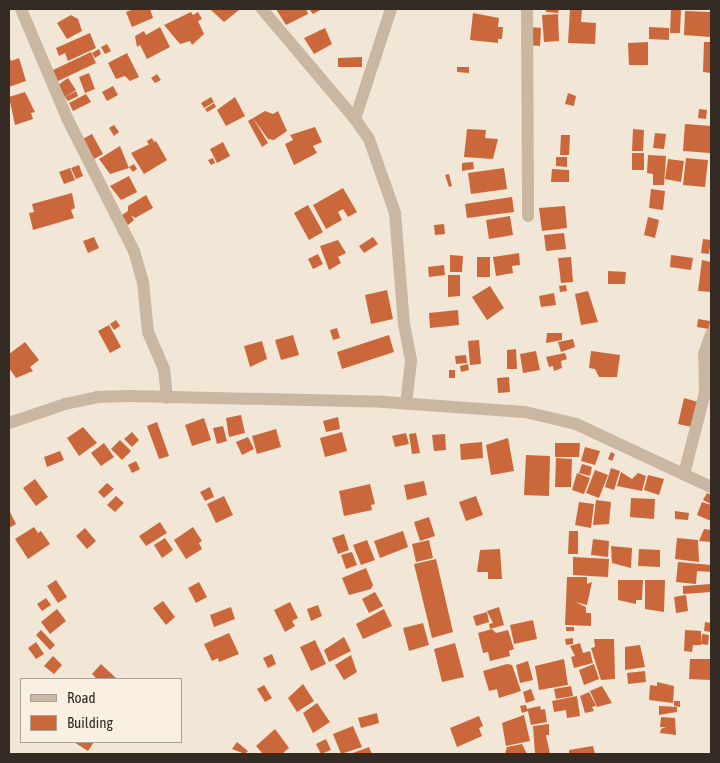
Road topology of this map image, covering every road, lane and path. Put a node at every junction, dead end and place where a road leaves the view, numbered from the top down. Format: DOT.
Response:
graph roads {
  1 [pos="21,9"];
  2 [pos="262,9"];
  3 [pos="391,9"];
  4 [pos="527,9"];
  5 [pos="355,118"];
  6 [pos="528,216"];
  7 [pos="711,334"];
  8 [pos="167,398"];
  9 [pos="406,404"];
  10 [pos="9,423"];
  11 [pos="684,474"];
  12 [pos="711,487"];
  1 -- 8 [label="street"];
  2 -- 5 [label="street"];
  3 -- 5 [label="street"];
  4 -- 6 [label="street"];
  5 -- 9 [label="street"];
  7 -- 11 [label="street"];
  8 -- 9 [label="street"];
  8 -- 10 [label="street"];
  9 -- 11 [label="street"];
  11 -- 12 [label="street"];
}
